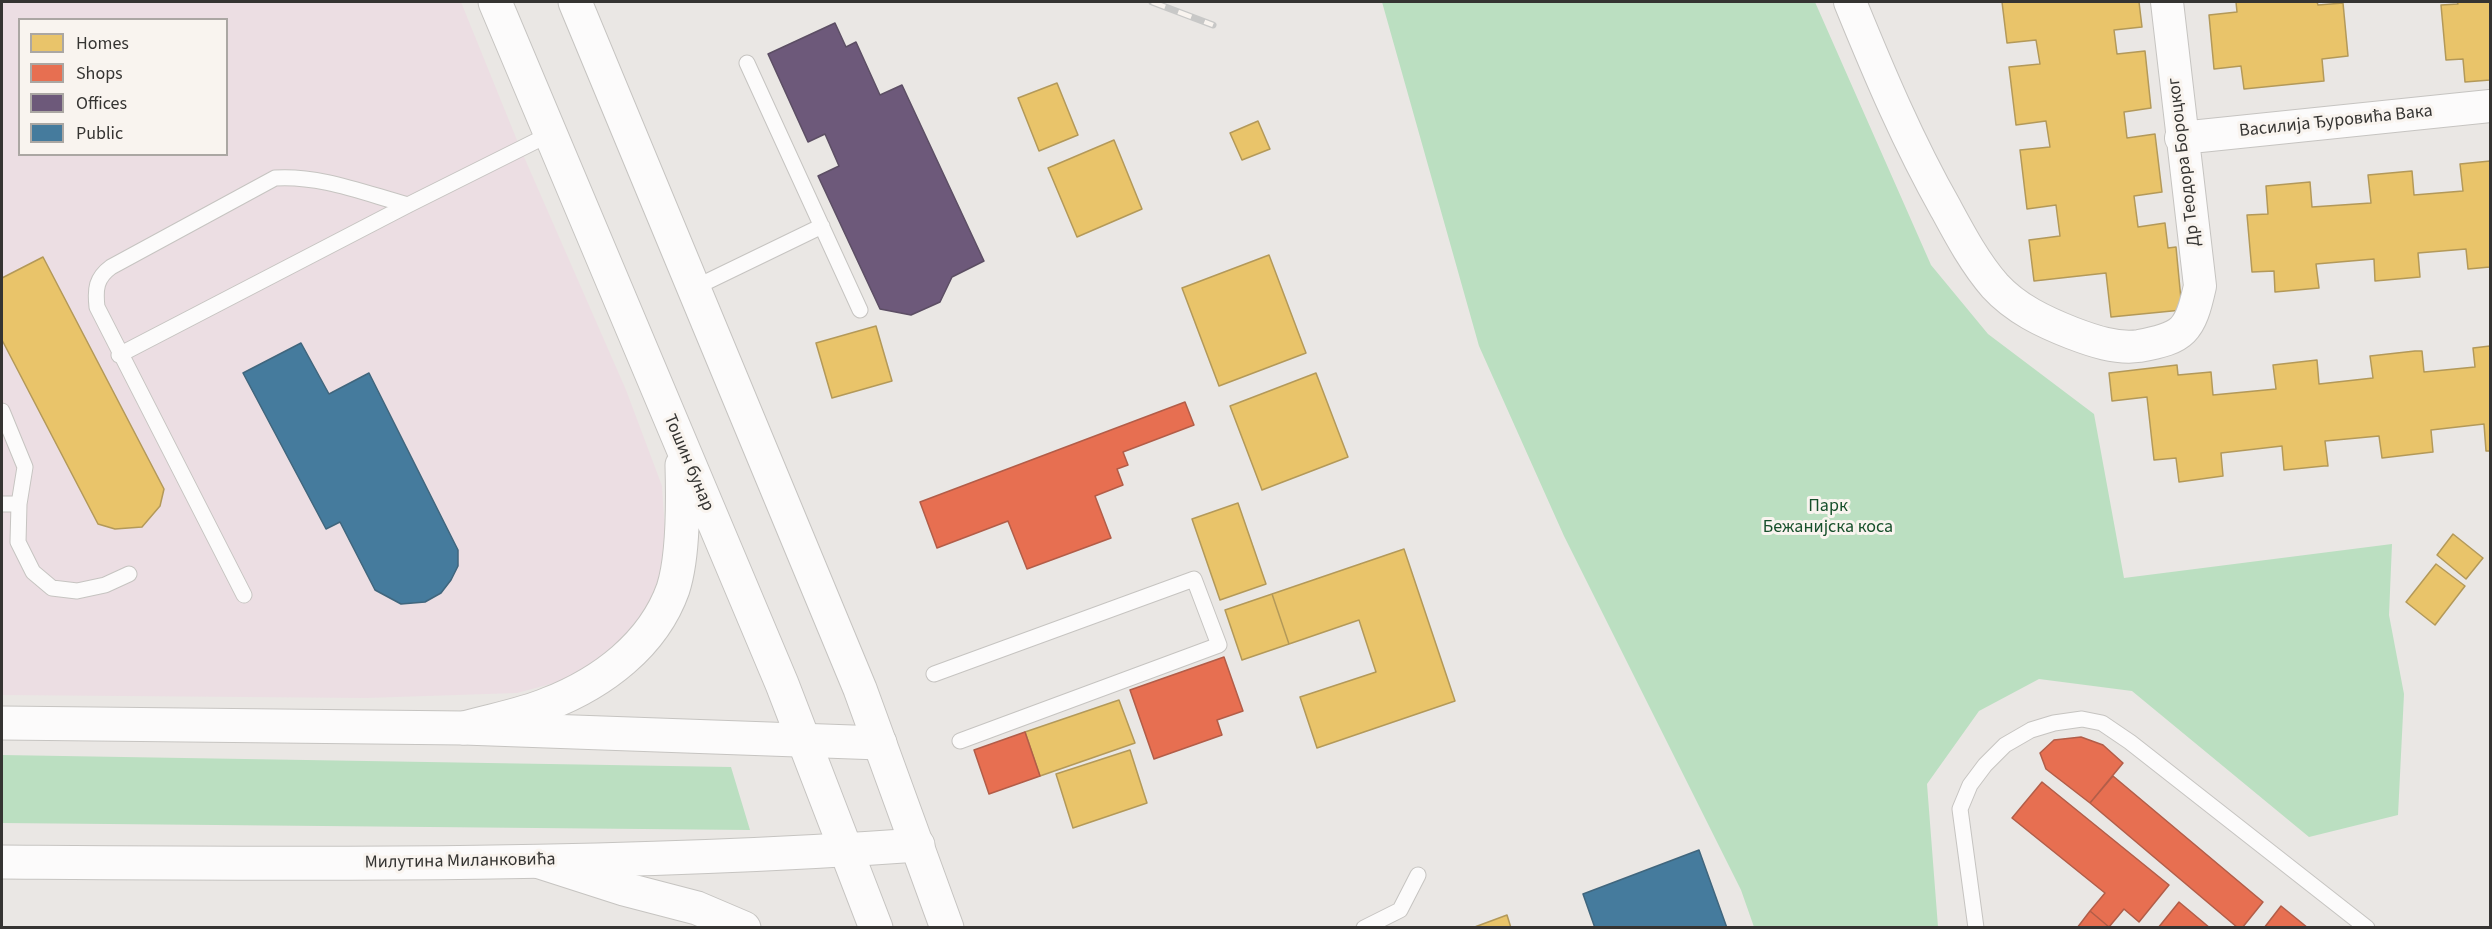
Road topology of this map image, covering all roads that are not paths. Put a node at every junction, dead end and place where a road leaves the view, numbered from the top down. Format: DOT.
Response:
graph roads {
  1 [pos="495,2"];
  2 [pos="576,2"];
  3 [pos="1850,2"];
  4 [pos="2167,2"];
  5 [pos="747,63"];
  6 [pos="2490,106"];
  7 [pos="550,134"];
  8 [pos="2181,138"];
  9 [pos="408,205"];
  10 [pos="822,226"];
  11 [pos="694,288"];
  12 [pos="860,310"];
  13 [pos="120,355"];
  14 [pos="2,411"];
  15 [pos="681,448"];
  16 [pos="2,504"];
  17 [pos="19,504"];
  18 [pos="129,574"];
  19 [pos="244,595"];
  20 [pos="933,674"];
  21 [pos="2,723"];
  22 [pos="464,728"];
  23 [pos="804,741"];
  24 [pos="960,741"];
  25 [pos="880,743"];
  26 [pos="918,845"];
  27 [pos="848,850"];
  28 [pos="2,862"];
  29 [pos="540,862"];
  30 [pos="1418,875"];
  31 [pos="744,927"];
  32 [pos="876,927"];
  33 [pos="947,927"];
  34 [pos="1364,927"];
  35 [pos="1976,927"];
  36 [pos="2367,927"];
  1 -- 7 [label="main road, Тошин бунар"];
  2 -- 11 [label="main road"];
  3 -- 8 [label="street, Др Теодора Бороцког"];
  4 -- 8 [label="street, Др Теодора Бороцког"];
  5 -- 10 [label="lane"];
  6 -- 8 [label="street, Василија Ђуровића Вака"];
  7 -- 9 [label="lane"];
  7 -- 15 [label="main road, Тошин бунар"];
  9 -- 13 [label="lane"];
  9 -- 13 [label="lane"];
  10 -- 11 [label="lane"];
  10 -- 12 [label="lane"];
  11 -- 25 [label="main road"];
  13 -- 19 [label="lane"];
  14 -- 17 [label="lane"];
  15 -- 22 [label="main road"];
  15 -- 23 [label="main road, Тошин бунар"];
  16 -- 17 [label="lane"];
  17 -- 18 [label="lane"];
  20 -- 24 [label="lane"];
  21 -- 22 [label="main road"];
  22 -- 23 [label="main road"];
  23 -- 25 [label="main road"];
  23 -- 27 [label="main road, Тошин бунар"];
  25 -- 26 [label="main road"];
  26 -- 27 [label="main road, Милутина Миланковића"];
  26 -- 33 [label="main road"];
  27 -- 29 [label="main road, Милутина Миланковића"];
  27 -- 32 [label="main road, Тошин бунар"];
  28 -- 29 [label="main road, Милутина Миланковића"];
  29 -- 31 [label="main road"];
  30 -- 34 [label="lane"];
  35 -- 36 [label="lane"];
}
